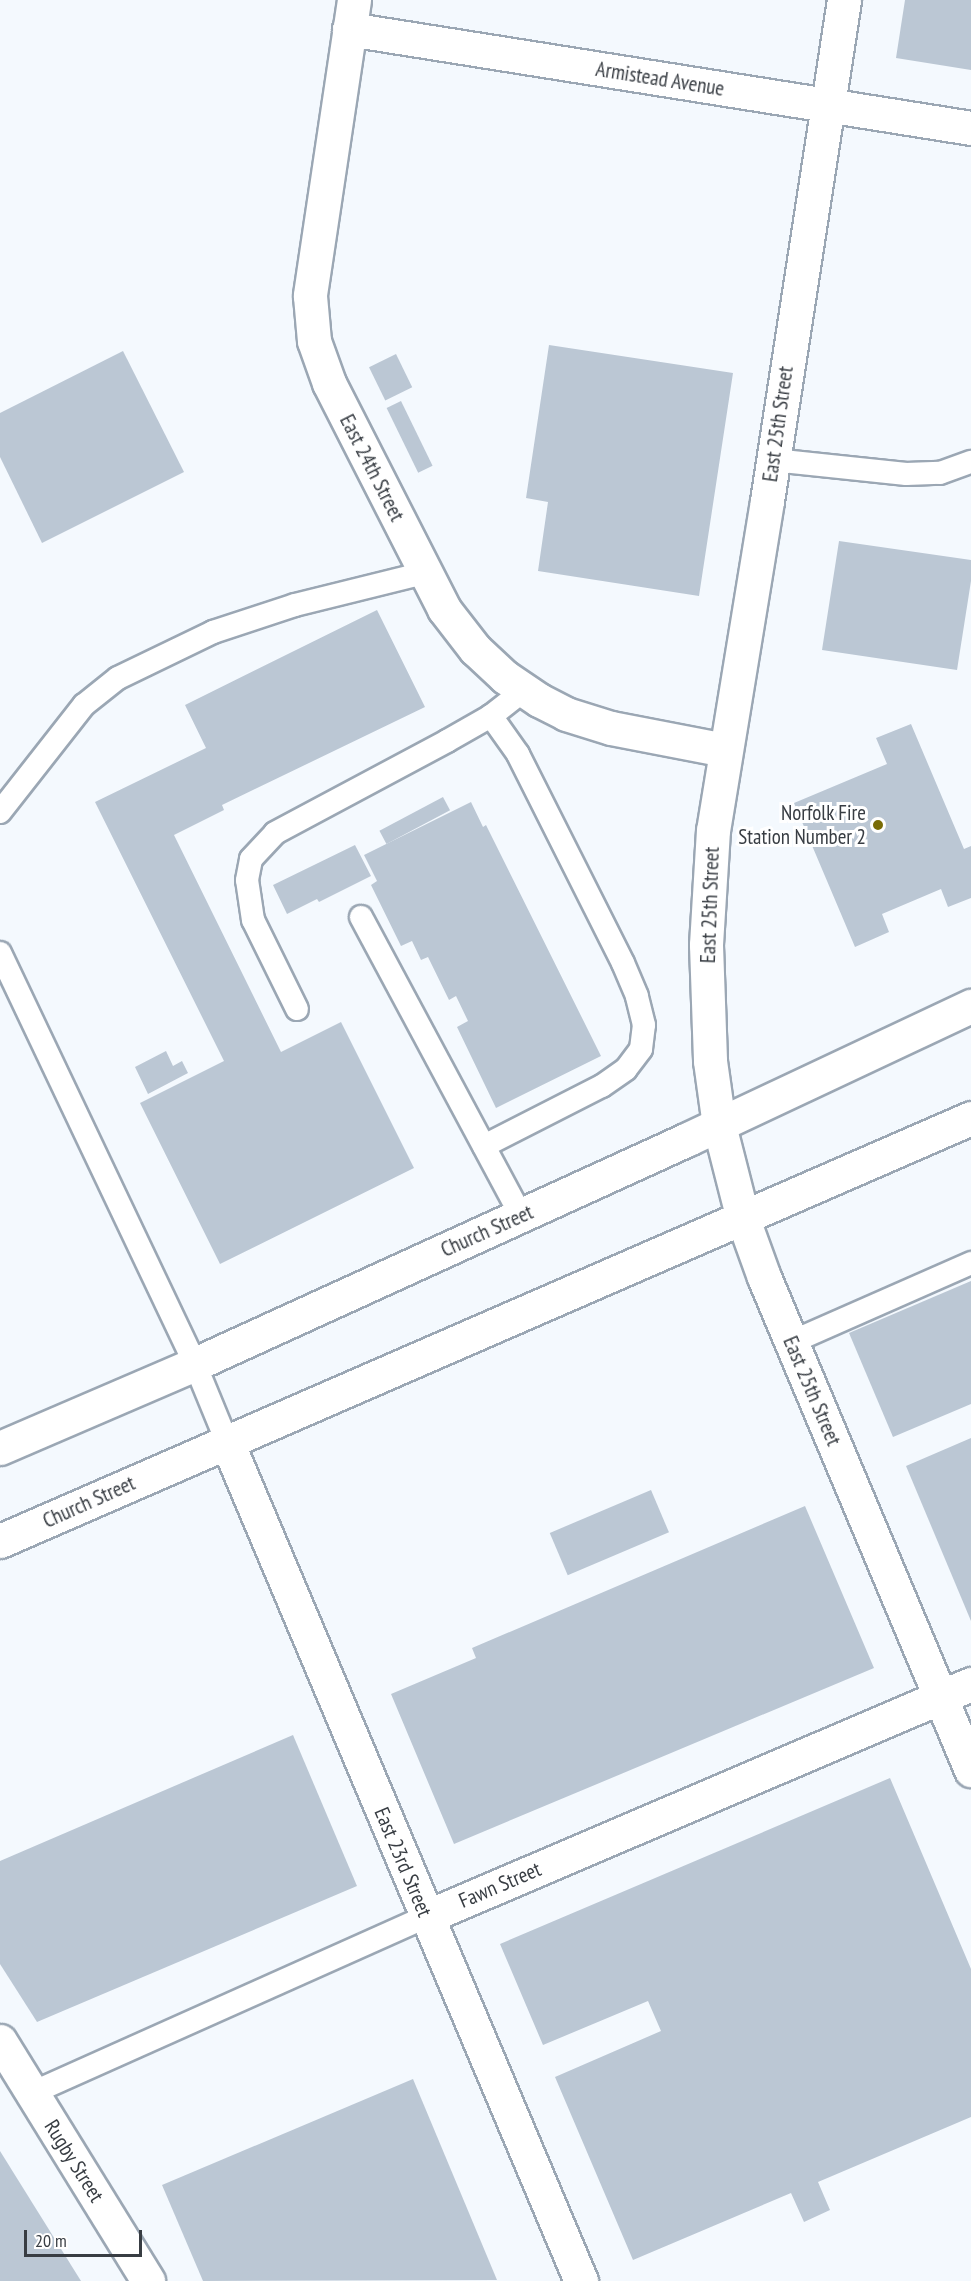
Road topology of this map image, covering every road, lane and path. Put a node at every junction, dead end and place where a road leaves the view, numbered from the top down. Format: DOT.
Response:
graph roads {
  1 [pos="844,0"];
  2 [pos="352,14"];
  3 [pos="827,106"];
  4 [pos="971,128"];
  5 [pos="773,460"];
  6 [pos="971,462"];
  7 [pos="424,573"];
  8 [pos="524,690"];
  9 [pos="491,716"];
  10 [pos="725,750"];
  11 [pos="0,812"];
  12 [pos="361,917"];
  13 [pos="0,953"];
  14 [pos="971,1006"];
  15 [pos="297,1009"];
  16 [pos="971,1118"];
  17 [pos="719,1125"];
  18 [pos="484,1146"];
  19 [pos="521,1215"];
  20 [pos="743,1219"];
  21 [pos="971,1263"];
  22 [pos="792,1342"];
  23 [pos="195,1364"];
  24 [pos="227,1442"];
  25 [pos="0,1448"];
  26 [pos="0,1541"];
  27 [pos="971,1684"];
  28 [pos="940,1697"];
  29 [pos="971,1770"];
  30 [pos="426,1917"];
  31 [pos="0,2041"];
  32 [pos="32,2093"];
  33 [pos="148,2281"];
  34 [pos="581,2281"];
  1 -- 3 [label="street, East 25th Street"];
  2 -- 3 [label="street, Armistead Avenue"];
  2 -- 7 [label="street, East 24th Street"];
  3 -- 4 [label="street, Armistead Avenue"];
  3 -- 5 [label="street, East 25th Street"];
  5 -- 6 [label="lane"];
  5 -- 10 [label="street, East 25th Street"];
  7 -- 8 [label="street, East 24th Street"];
  7 -- 11 [label="lane"];
  8 -- 9 [label="lane"];
  8 -- 10 [label="street, East 24th Street"];
  9 -- 15 [label="lane"];
  9 -- 18 [label="lane"];
  10 -- 17 [label="street, East 25th Street"];
  12 -- 18 [label="lane"];
  13 -- 23 [label="lane"];
  14 -- 17 [label="street, Church Street"];
  16 -- 20 [label="street, Church Street"];
  17 -- 19 [label="street, Church Street"];
  17 -- 20 [label="street, East 25th Street"];
  18 -- 19 [label="lane"];
  19 -- 23 [label="street, Church Street"];
  20 -- 22 [label="street, East 25th Street"];
  20 -- 24 [label="street, Church Street"];
  21 -- 22 [label="lane"];
  22 -- 28 [label="street, East 25th Street"];
  23 -- 24 [label="lane"];
  23 -- 25 [label="street, Church Street"];
  24 -- 26 [label="street, Church Street"];
  24 -- 30 [label="street, East 23rd Street"];
  27 -- 28 [label="street, Fawn Street"];
  28 -- 29 [label="street, East 25th Street"];
  28 -- 30 [label="street, Fawn Street"];
  30 -- 32 [label="lane, Fawn Street"];
  30 -- 34 [label="street, East 23rd Street"];
  31 -- 32 [label="street, Rugby Street"];
  32 -- 33 [label="street, Rugby Street"];
}
